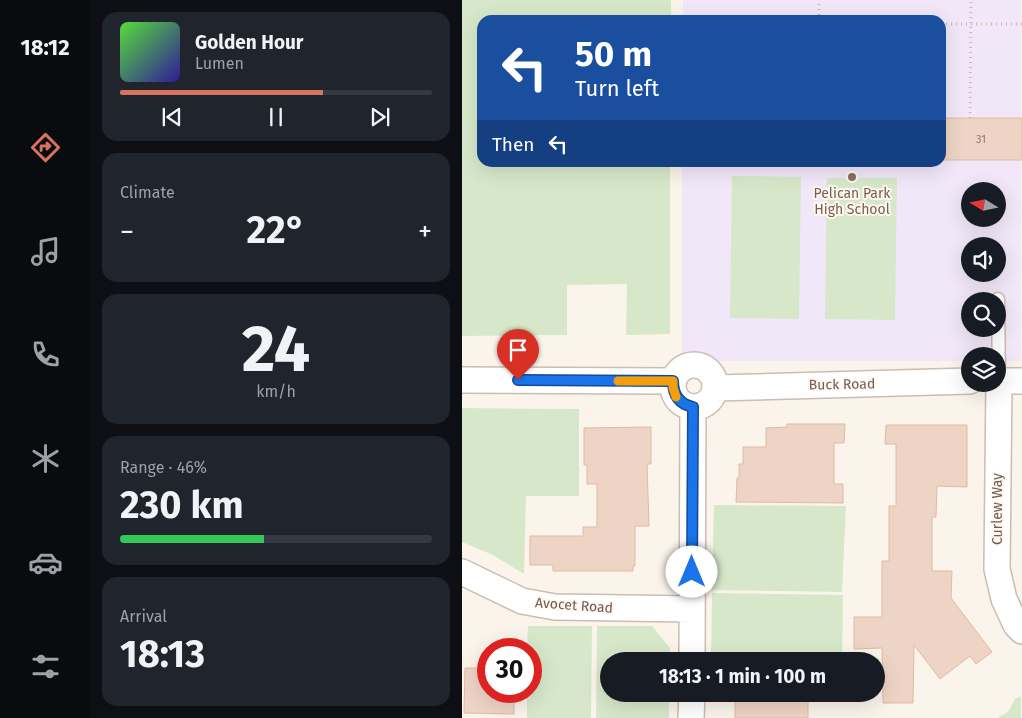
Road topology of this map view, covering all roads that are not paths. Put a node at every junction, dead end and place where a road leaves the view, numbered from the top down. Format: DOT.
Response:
graph roads {
  1 [pos="462,380"];
  2 [pos="673,381"];
  3 [pos="961,381"];
  4 [pos="715,388"];
  5 [pos="1005,392"];
  6 [pos="693,407"];
  7 [pos="462,572"];
  8 [pos="692,609"];
  9 [pos="1022,631"];
  10 [pos="692,652"];
  11 [pos="692,702"];
  12 [pos="692,718"];
  1 -- 2 [label="street"];
  2 -- 4 [label="street"];
  2 -- 6 [label="street"];
  3 -- 4 [label="street, Buck Road"];
  4 -- 6 [label="street"];
  5 -- 9 [label="street, Curlew Way"];
  6 -- 8 [label="street"];
  7 -- 8 [label="street, Avocet Road"];
  8 -- 10 [label="street"];
  11 -- 12 [label="street"];
}
